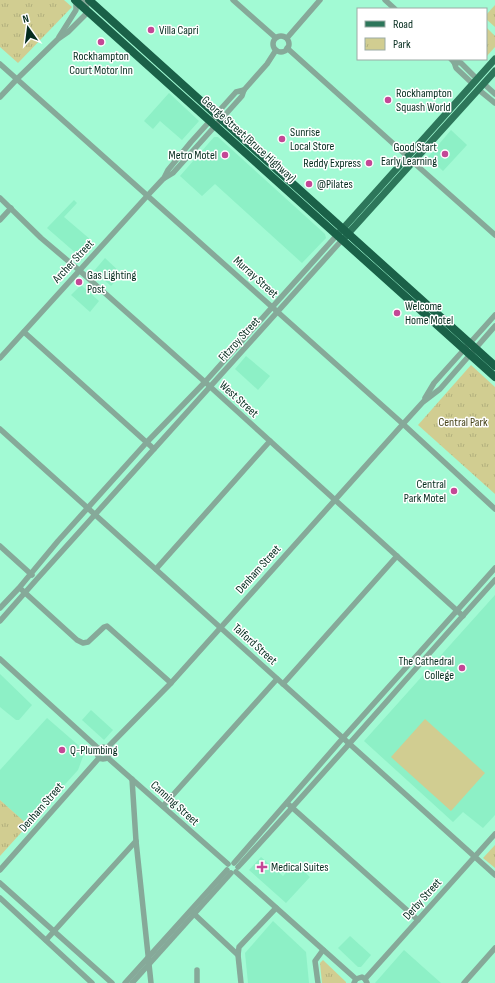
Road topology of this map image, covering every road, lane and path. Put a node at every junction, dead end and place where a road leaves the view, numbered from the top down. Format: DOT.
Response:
graph roads {
  1 [pos="78,0"];
  2 [pos="88,0"];
  3 [pos="233,0"];
  4 [pos="320,0"];
  5 [pos="385,0"];
  6 [pos="97,3"];
  7 [pos="394,8"];
  8 [pos="87,10"];
  9 [pos="276,38"];
  10 [pos="287,38"];
  11 [pos="58,39"];
  12 [pos="287,48"];
  13 [pos="276,50"];
  14 [pos="495,59"];
  15 [pos="452,60"];
  16 [pos="0,64"];
  17 [pos="495,71"];
  18 [pos="17,79"];
  19 [pos="475,81"];
  20 [pos="481,87"];
  21 [pos="495,94"];
  22 [pos="0,98"];
  23 [pos="495,102"];
  24 [pos="216,120"];
  25 [pos="408,156"];
  26 [pos="413,162"];
  27 [pos="148,196"];
  28 [pos="0,198"];
  29 [pos="10,208"];
  30 [pos="0,220"];
  31 [pos="346,231"];
  32 [pos="495,235"];
  33 [pos="340,238"];
  34 [pos="306,269"];
  35 [pos="80,271"];
  36 [pos="312,274"];
  37 [pos="272,307"];
  38 [pos="278,312"];
  39 [pos="495,315"];
  40 [pos="495,326"];
  41 [pos="24,332"];
  42 [pos="470,349"];
  43 [pos="0,358"];
  44 [pos="495,366"];
  45 [pos="495,377"];
  46 [pos="205,382"];
  47 [pos="210,388"];
  48 [pos="423,402"];
  49 [pos="403,424"];
  50 [pos="0,429"];
  51 [pos="270,441"];
  52 [pos="147,442"];
  53 [pos="154,449"];
  54 [pos="335,500"];
  55 [pos="88,508"];
  56 [pos="495,509"];
  57 [pos="95,514"];
  58 [pos="0,546"];
  59 [pos="397,556"];
  60 [pos="495,568"];
  61 [pos="156,569"];
  62 [pos="30,573"];
  63 [pos="37,579"];
  64 [pos="495,580"];
  65 [pos="19,588"];
  66 [pos="24,592"];
  67 [pos="2,606"];
  68 [pos="10,610"];
  69 [pos="457,611"];
  70 [pos="462,616"];
  71 [pos="0,621"];
  72 [pos="220,627"];
  73 [pos="0,659"];
  74 [pos="277,679"];
  75 [pos="171,683"];
  76 [pos="283,684"];
  77 [pos="343,738"];
  78 [pos="348,743"];
  79 [pos="107,748"];
  80 [pos="99,749"];
  81 [pos="99,758"];
  82 [pos="108,758"];
  83 [pos="132,779"];
  84 [pos="286,803"];
  85 [pos="163,806"];
  86 [pos="293,808"];
  87 [pos="495,834"];
  88 [pos="136,841"];
  89 [pos="475,856"];
  90 [pos="232,868"];
  91 [pos="0,870"];
  92 [pos="495,875"];
  93 [pos="0,883"];
  94 [pos="0,898"];
  95 [pos="276,908"];
  96 [pos="192,912"];
  97 [pos="418,920"];
  98 [pos="54,932"];
  99 [pos="46,940"];
  100 [pos="495,948"];
  101 [pos="323,950"];
  102 [pos="238,954"];
  103 [pos="149,957"];
  104 [pos="149,964"];
  105 [pos="197,970"];
  106 [pos="355,981"];
  107 [pos="366,981"];
  108 [pos="92,983"];
  109 [pos="112,983"];
  110 [pos="125,983"];
  111 [pos="132,983"];
  112 [pos="151,983"];
  113 [pos="197,983"];
  114 [pos="241,983"];
  115 [pos="318,983"];
  116 [pos="464,983"];
  1 -- 8 [label="highway, George Street (Bruce Highway)"];
  1 -- 11 [label="street"];
  2 -- 6 [label="highway, George Street (Bruce Highway)"];
  3 -- 9 [label="street"];
  4 -- 10 [label="street"];
  5 -- 7 [label="street"];
  6 -- 24 [label="highway, George Street (Bruce Highway)"];
  8 -- 11 [label="street"];
  8 -- 24 [label="highway, George Street (Bruce Highway)"];
  9 -- 10 [label="street"];
  9 -- 13 [label="street"];
  10 -- 12 [label="street"];
  11 -- 18 [label="street"];
  12 -- 13 [label="street"];
  12 -- 25 [label="street"];
  13 -- 24 [label="street, Archer Street"];
  14 -- 19 [label="main road, Fitzroy Street"];
  15 -- 19 [label="street"];
  16 -- 18 [label="street, Murray Street"];
  17 -- 20 [label="main road, Fitzroy Street"];
  18 -- 22 [label="street"];
  18 -- 27 [label="street, Murray Street"];
  19 -- 20 [label="main road"];
  19 -- 25 [label="main road, Fitzroy Street"];
  20 -- 21 [label="street"];
  20 -- 23 [label="street"];
  20 -- 26 [label="main road, Fitzroy Street"];
  24 -- 27 [label="street, Archer Street"];
  24 -- 31 [label="highway, George Street (Bruce Highway)"];
  24 -- 33 [label="highway, George Street (Bruce Highway)"];
  25 -- 26 [label="main road"];
  25 -- 31 [label="main road, Fitzroy Street"];
  26 -- 31 [label="main road, Fitzroy Street"];
  26 -- 32 [label="street"];
  27 -- 35 [label="street, Archer Street"];
  27 -- 37 [label="street, Murray Street"];
  28 -- 29 [label="street, West Street"];
  29 -- 30 [label="street"];
  29 -- 35 [label="street, West Street"];
  31 -- 33 [label="main road, Fitzroy Street"];
  31 -- 42 [label="highway, George Street (Bruce Highway)"];
  33 -- 34 [label="street, Fitzroy Street"];
  33 -- 36 [label="street, Fitzroy Street"];
  33 -- 42 [label="highway, George Street (Bruce Highway)"];
  34 -- 36 [label="street"];
  34 -- 37 [label="street, Fitzroy Street"];
  35 -- 41 [label="street, Archer Street"];
  35 -- 46 [label="street, West Street"];
  36 -- 38 [label="street, Fitzroy Street"];
  37 -- 38 [label="street, Murray Street"];
  37 -- 46 [label="street, Fitzroy Street"];
  38 -- 47 [label="street, Fitzroy Street"];
  38 -- 49 [label="street, Murray Street"];
  39 -- 42 [label="street, Denham Street"];
  40 -- 42 [label="street, Denham Street"];
  41 -- 43 [label="street, Archer Street"];
  41 -- 52 [label="street"];
  42 -- 44 [label="highway, George Street (Bruce Highway)"];
  42 -- 45 [label="highway, George Street (Bruce Highway)"];
  42 -- 48 [label="street, Denham Street"];
  42 -- 48 [label="street, Denham Street"];
  46 -- 47 [label="street, West Street"];
  46 -- 52 [label="street, Fitzroy Street"];
  47 -- 51 [label="street, West Street"];
  47 -- 53 [label="street, Fitzroy Street"];
  48 -- 49 [label="street, Denham Street"];
  49 -- 54 [label="street, Denham Street"];
  49 -- 56 [label="street, Murray Street"];
  50 -- 55 [label="street, Talford Street"];
  51 -- 54 [label="street, West Street"];
  51 -- 61 [label="street"];
  52 -- 53 [label="street"];
  52 -- 55 [label="street, Fitzroy Street"];
  53 -- 57 [label="street, Fitzroy Street"];
  54 -- 59 [label="street, West Street"];
  54 -- 72 [label="street, Denham Street"];
  55 -- 57 [label="street, Talford Street"];
  55 -- 62 [label="street, Fitzroy Street"];
  57 -- 61 [label="street, Talford Street"];
  57 -- 63 [label="street, Fitzroy Street"];
  58 -- 62 [label="street"];
  59 -- 69 [label="street, West Street"];
  59 -- 76 [label="street"];
  60 -- 69 [label="street"];
  61 -- 72 [label="street, Talford Street"];
  62 -- 63 [label="street"];
  62 -- 65 [label="street, Fitzroy Street"];
  63 -- 66 [label="street, Fitzroy Street"];
  64 -- 70 [label="street"];
  65 -- 66 [label="street"];
  65 -- 67 [label="street, Fitzroy Street"];
  66 -- 68 [label="street, Fitzroy Street"];
  66 -- 75 [label="street"];
  67 -- 68 [label="street"];
  68 -- 71 [label="street, Fitzroy Street"];
  69 -- 70 [label="street, West Street"];
  69 -- 77 [label="street"];
  70 -- 78 [label="street"];
  72 -- 74 [label="street, Talford Street"];
  72 -- 75 [label="street, Denham Street"];
  73 -- 80 [label="street"];
  74 -- 76 [label="street, Talford Street"];
  74 -- 85 [label="street"];
  75 -- 79 [label="street, Denham Street"];
  76 -- 77 [label="street, Talford Street"];
  77 -- 78 [label="street, Talford Street"];
  77 -- 84 [label="street"];
  78 -- 86 [label="street"];
  78 -- 89 [label="street, Talford Street"];
  79 -- 80 [label="street"];
  79 -- 82 [label="street"];
  80 -- 81 [label="street"];
  81 -- 82 [label="street"];
  81 -- 91 [label="street, Denham Street"];
  82 -- 83 [label="street, Canning Street"];
  83 -- 85 [label="street, Canning Street"];
  83 -- 88 [label="street"];
  84 -- 86 [label="street"];
  84 -- 90 [label="street"];
  85 -- 90 [label="street, Canning Street"];
  86 -- 90 [label="street"];
  86 -- 97 [label="street"];
  87 -- 89 [label="street, Derby Street"];
  88 -- 98 [label="street"];
  88 -- 103 [label="street"];
  89 -- 92 [label="street, Talford Street"];
  89 -- 97 [label="street, Derby Street"];
  90 -- 95 [label="street, Canning Street"];
  90 -- 96 [label="street"];
  93 -- 98 [label="street"];
  94 -- 99 [label="street"];
  95 -- 101 [label="street, Canning Street"];
  95 -- 102 [label="street"];
  96 -- 102 [label="street"];
  96 -- 103 [label="street"];
  96 -- 104 [label="street"];
  97 -- 107 [label="street, Derby Street"];
  98 -- 99 [label="street"];
  98 -- 109 [label="street"];
  99 -- 108 [label="street"];
  100 -- 116 [label="street"];
  101 -- 106 [label="street, Canning Street"];
  101 -- 115 [label="street"];
  102 -- 114 [label="street"];
  103 -- 104 [label="street"];
  103 -- 110 [label="street"];
  104 -- 111 [label="street"];
  104 -- 112 [label="street"];
  105 -- 113 [label="street"];
  106 -- 107 [label="street"];
}
